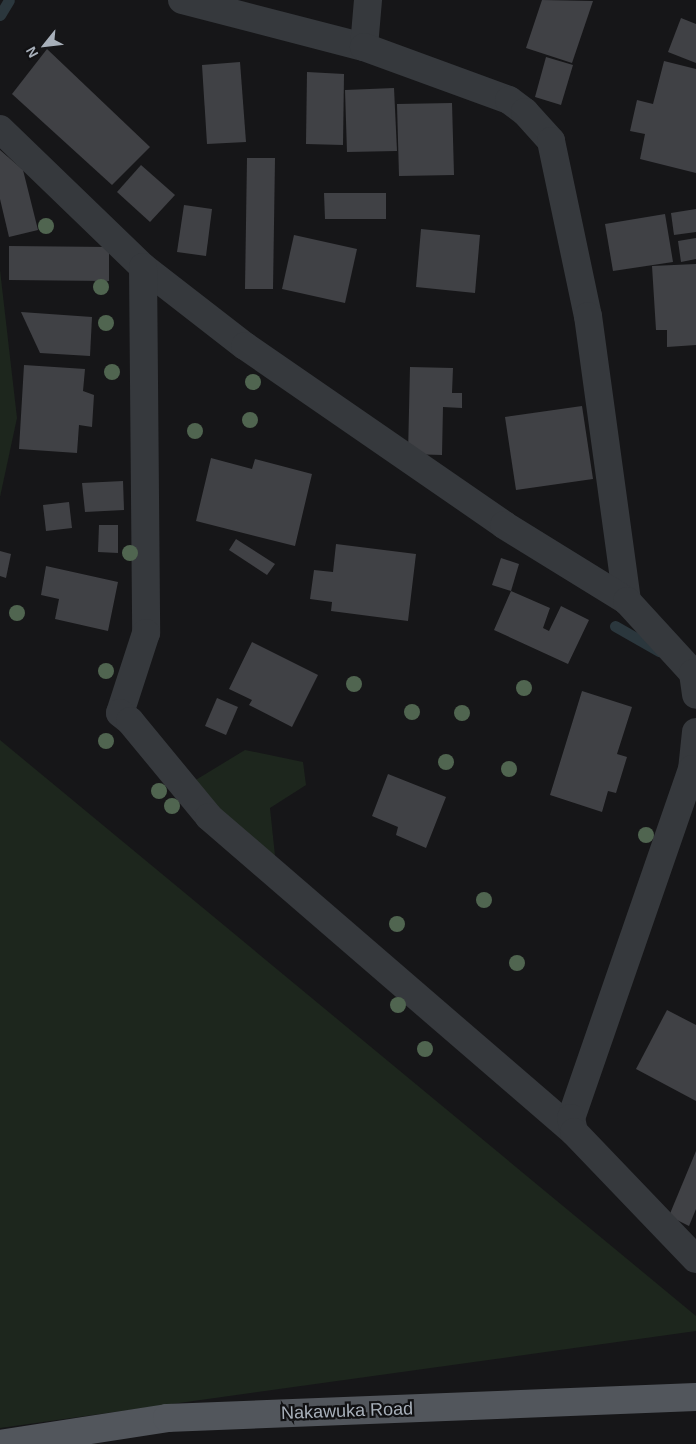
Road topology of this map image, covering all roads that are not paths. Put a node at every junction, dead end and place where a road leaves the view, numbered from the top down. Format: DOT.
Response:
graph roads {
  1 [pos="182,0"];
  2 [pos="368,0"];
  3 [pos="364,47"];
  4 [pos="0,129"];
  5 [pos="143,267"];
  6 [pos="627,602"];
  7 [pos="696,696"];
  8 [pos="696,732"];
  9 [pos="574,1132"];
  10 [pos="696,1259"];
  11 [pos="696,1397"];
  12 [pos="0,1444"];
  1 -- 3 [label="street"];
  2 -- 3 [label="street"];
  3 -- 6 [label="street"];
  4 -- 5 [label="street"];
  5 -- 6 [label="street"];
  5 -- 9 [label="street"];
  6 -- 7 [label="street"];
  8 -- 9 [label="street"];
  9 -- 10 [label="street"];
  11 -- 12 [label="main road, Nakawuka Road"];
}
